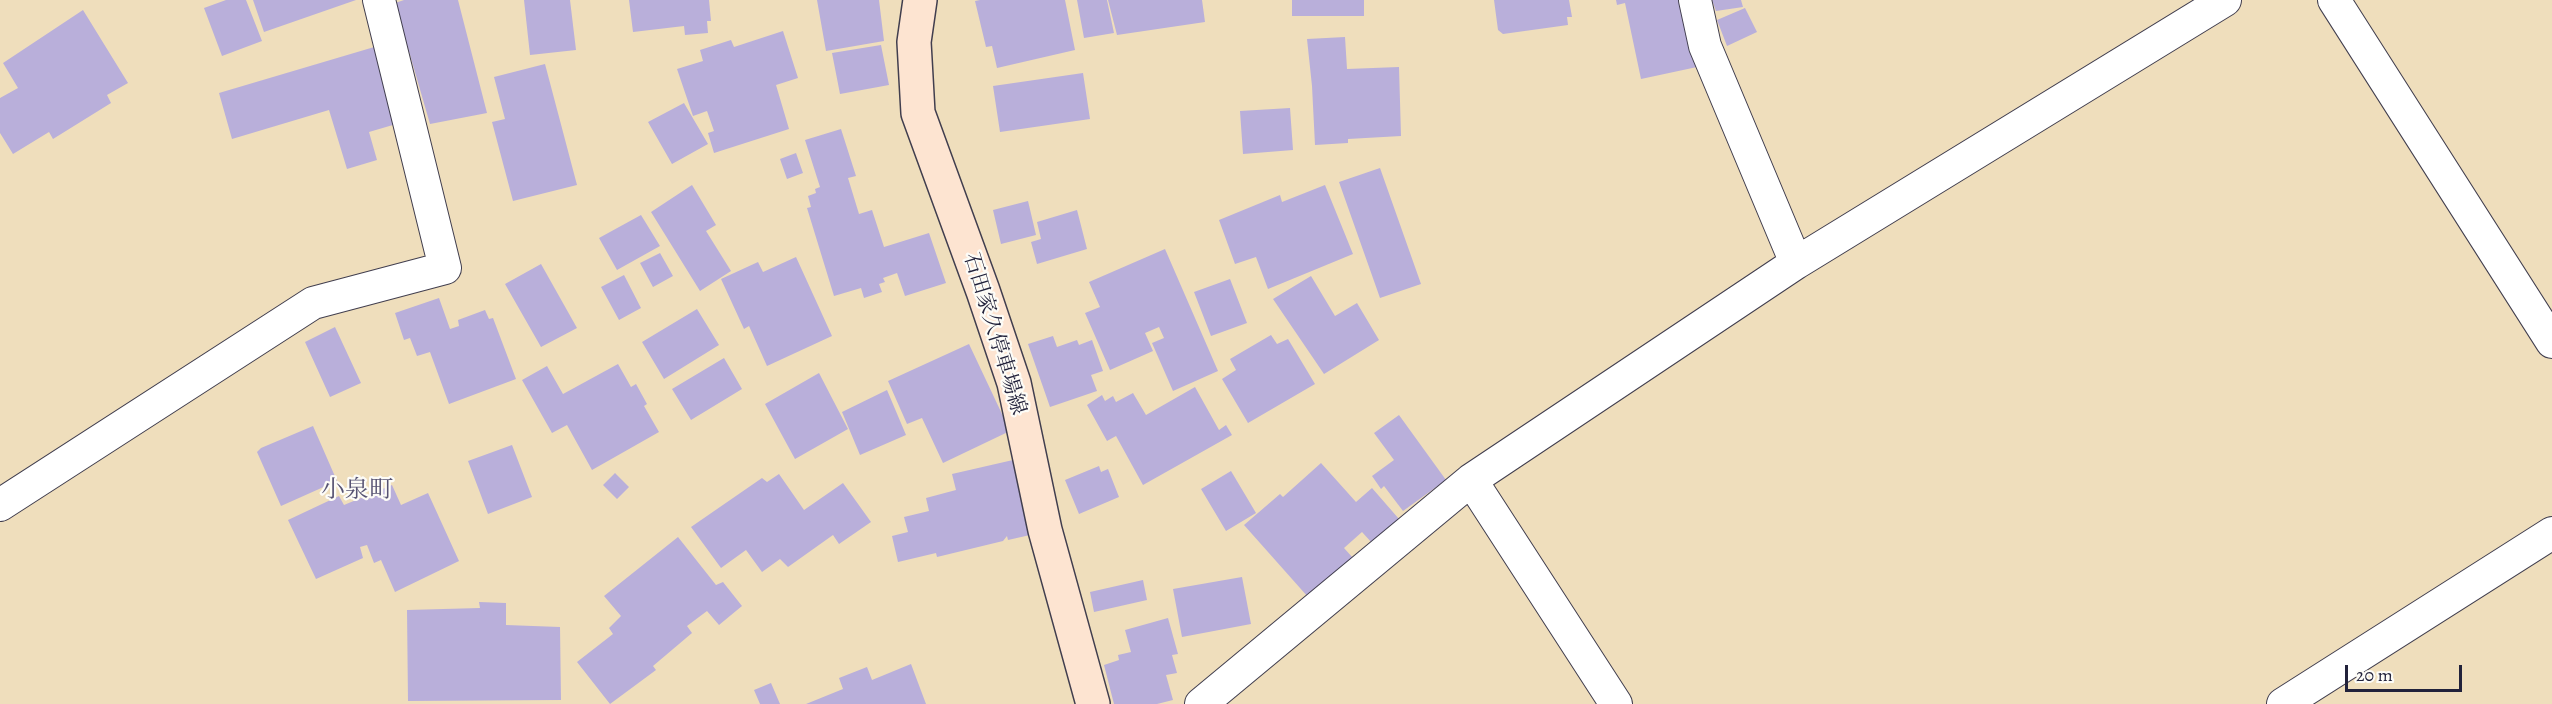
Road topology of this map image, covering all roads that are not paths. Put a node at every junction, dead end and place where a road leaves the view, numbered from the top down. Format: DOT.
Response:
graph roads {
  1 [pos="380,0"];
  2 [pos="920,0"];
  3 [pos="1695,0"];
  4 [pos="2225,0"];
  5 [pos="2334,0"];
  6 [pos="1796,263"];
  7 [pos="2552,342"];
  8 [pos="1471,480"];
  9 [pos="0,505"];
  10 [pos="2552,533"];
  11 [pos="1093,704"];
  12 [pos="1202,704"];
  13 [pos="1616,704"];
  14 [pos="2283,704"];
  1 -- 9 [label="street"];
  2 -- 11 [label="main road, 石田家久停車場線"];
  3 -- 6 [label="street"];
  4 -- 6 [label="street"];
  5 -- 7 [label="street"];
  6 -- 8 [label="street"];
  8 -- 12 [label="street"];
  8 -- 13 [label="street"];
  10 -- 14 [label="street"];
}
